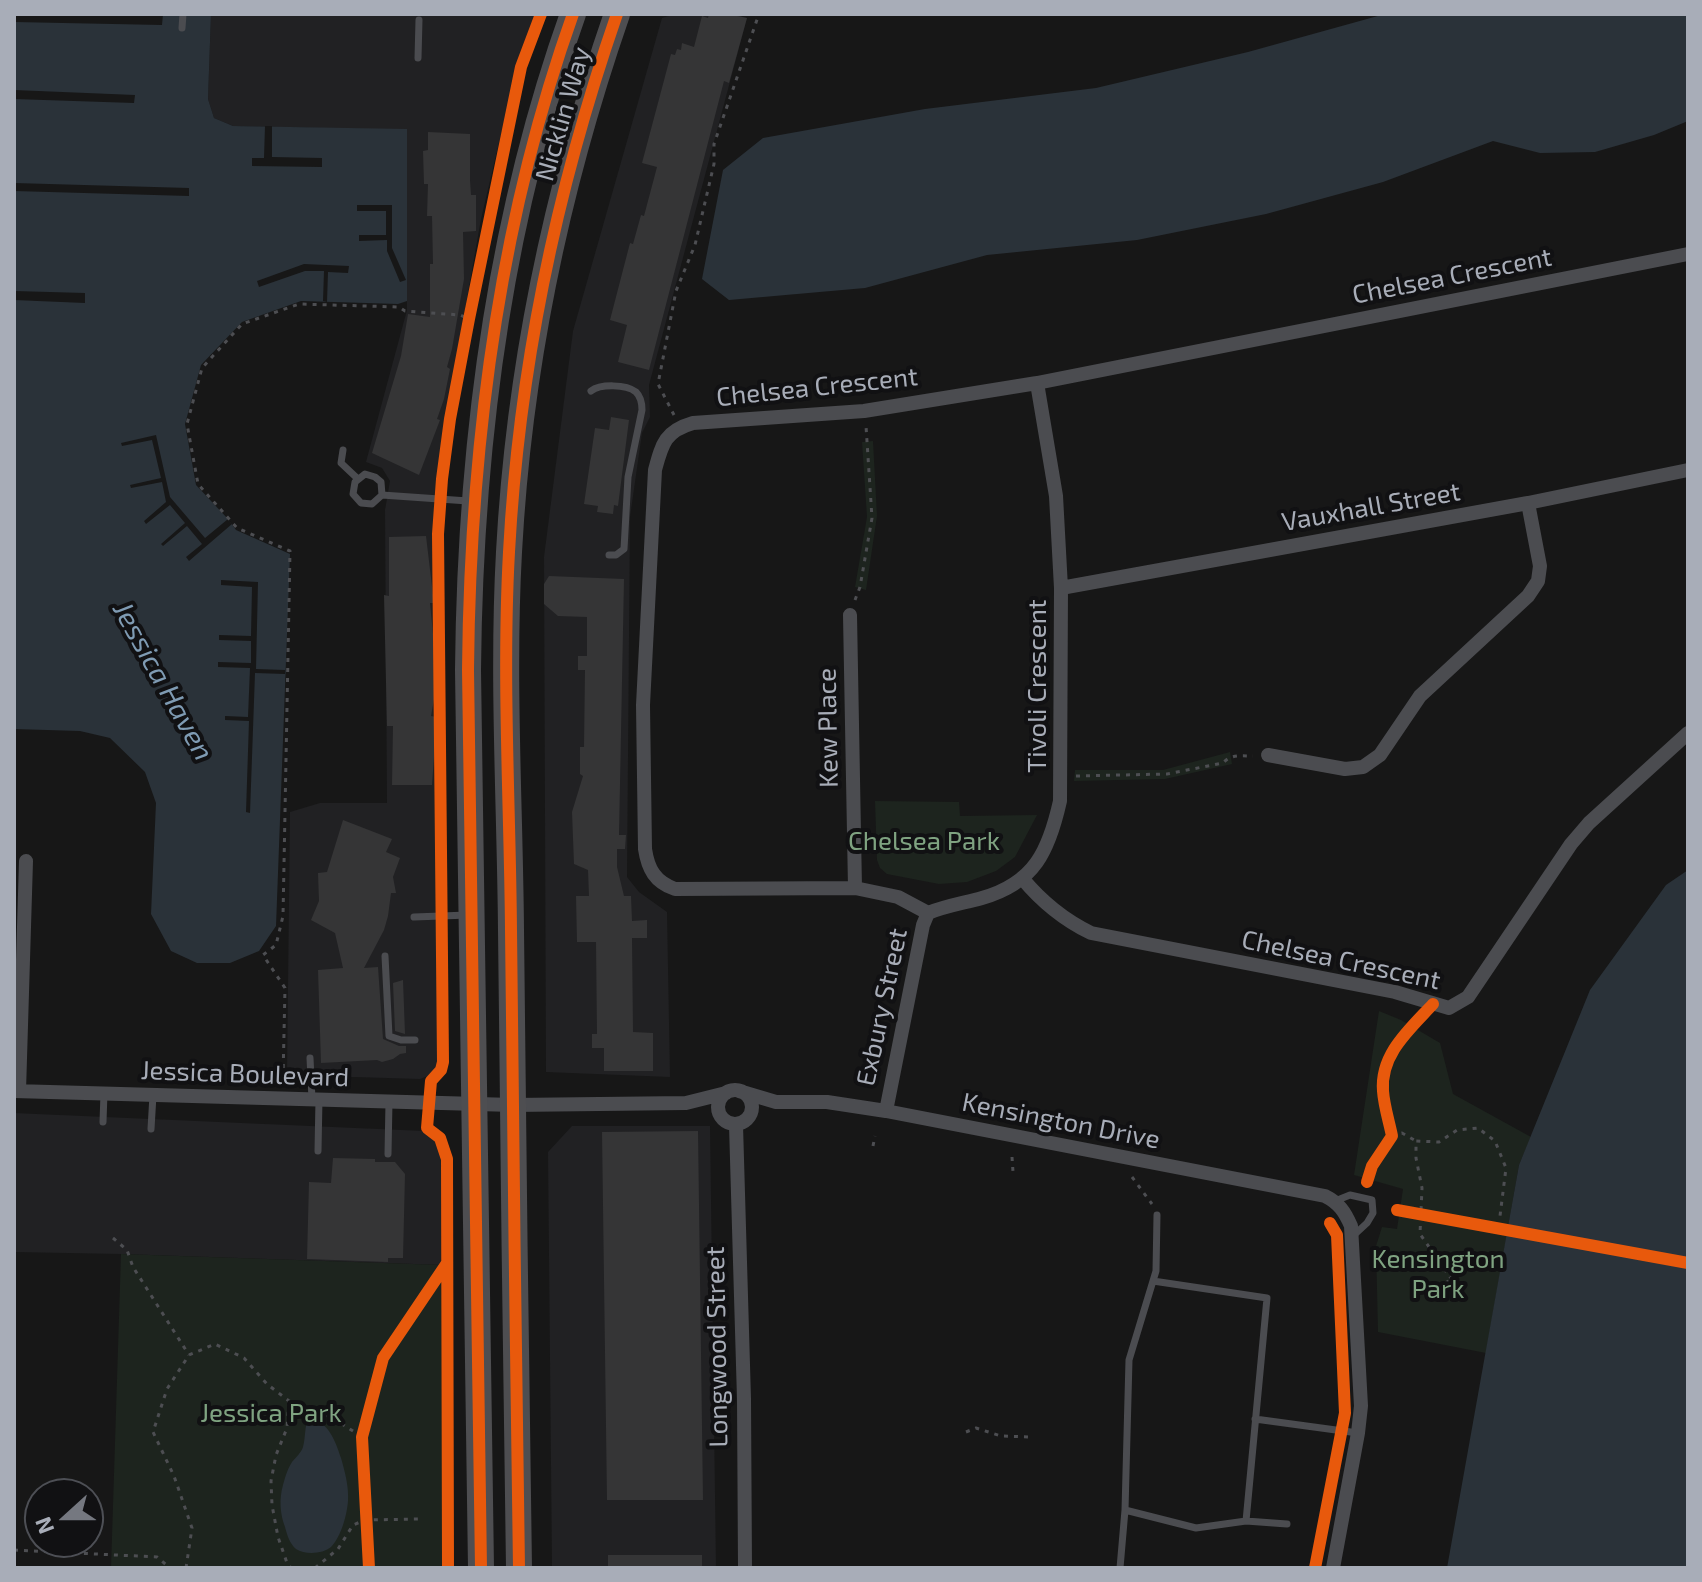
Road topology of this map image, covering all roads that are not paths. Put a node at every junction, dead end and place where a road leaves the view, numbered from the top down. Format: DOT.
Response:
graph roads {
  1 [pos="183,14"];
  2 [pos="573,14"];
  3 [pos="617,14"];
  4 [pos="419,20"];
  5 [pos="182,28"];
  6 [pos="418,58"];
  7 [pos="1688,254"];
  8 [pos="1037,383"];
  9 [pos="591,391"];
  10 [pos="343,450"];
  11 [pos="1688,470"];
  12 [pos="358,479"];
  13 [pos="382,495"];
  14 [pos="474,502"];
  15 [pos="1528,503"];
  16 [pos="609,555"];
  17 [pos="1061,588"];
  18 [pos="850,615"];
  19 [pos="1688,733"];
  20 [pos="1268,755"];
  21 [pos="26,861"];
  22 [pos="1022,878"];
  23 [pos="855,888"];
  24 [pos="928,913"];
  25 [pos="472,915"];
  26 [pos="414,917"];
  27 [pos="385,956"];
  28 [pos="415,1040"];
  29 [pos="310,1058"];
  30 [pos="17,1091"];
  31 [pos="732,1092"];
  32 [pos="104,1093"];
  33 [pos="153,1095"];
  34 [pos="315,1099"];
  35 [pos="389,1102"];
  36 [pos="776,1102"];
  37 [pos="686,1103"];
  38 [pos="474,1104"];
  39 [pos="513,1105"];
  40 [pos="886,1111"];
  41 [pos="752,1112"];
  42 [pos="720,1115"];
  43 [pos="103,1122"];
  44 [pos="736,1125"];
  45 [pos="151,1129"];
  46 [pos="318,1151"];
  47 [pos="388,1154"];
  48 [pos="1335,1201"];
  49 [pos="1157,1215"];
  50 [pos="1352,1236"];
  51 [pos="1153,1281"];
  52 [pos="1255,1419"];
  53 [pos="1358,1433"];
  54 [pos="1125,1510"];
  55 [pos="1246,1521"];
  56 [pos="1287,1524"];
  57 [pos="481,1568"];
  58 [pos="519,1568"];
  59 [pos="745,1568"];
  60 [pos="1120,1568"];
  61 [pos="1333,1568"];
  1 -- 5 [label="lane"];
  2 -- 14 [label="highway, Nicklin Way"];
  3 -- 39 [label="highway, Nicklin Way"];
  4 -- 6 [label="lane"];
  7 -- 8 [label="street, Chelsea Crescent"];
  8 -- 17 [label="street, Tivoli Crescent"];
  8 -- 23 [label="street, Chelsea Crescent"];
  9 -- 16 [label="lane"];
  10 -- 12 [label="lane"];
  11 -- 15 [label="street, Vauxhall Street"];
  12 -- 13 [label="lane"];
  12 -- 13 [label="lane"];
  13 -- 14 [label="lane"];
  14 -- 25 [label="highway, Nicklin Way"];
  15 -- 17 [label="street, Vauxhall Street"];
  15 -- 20 [label="street"];
  17 -- 22 [label="street, Tivoli Crescent"];
  18 -- 23 [label="street, Kew Place"];
  19 -- 22 [label="street, Chelsea Crescent"];
  21 -- 30 [label="street"];
  22 -- 24 [label="street, Tivoli Crescent"];
  23 -- 24 [label="street"];
  24 -- 40 [label="street, Exbury Street"];
  25 -- 26 [label="lane"];
  25 -- 38 [label="highway, Nicklin Way"];
  27 -- 28 [label="lane"];
  29 -- 34 [label="lane"];
  30 -- 32 [label="street, Jessica Boulevard"];
  31 -- 36 [label="street, Kensington Drive"];
  31 -- 37 [label="street"];
  31 -- 41 [label="street"];
  31 -- 42 [label="street"];
  32 -- 33 [label="street, Jessica Boulevard"];
  32 -- 43 [label="lane"];
  33 -- 34 [label="street, Jessica Boulevard"];
  33 -- 45 [label="lane"];
  34 -- 35 [label="street, Jessica Boulevard"];
  34 -- 46 [label="lane"];
  35 -- 38 [label="street, Jessica Boulevard"];
  35 -- 47 [label="lane"];
  36 -- 40 [label="street, Kensington Drive"];
  36 -- 41 [label="street, Kensington Drive"];
  37 -- 39 [label="street"];
  37 -- 42 [label="street"];
  38 -- 39 [label="street"];
  38 -- 57 [label="highway, Nicklin Way"];
  39 -- 58 [label="highway, Nicklin Way"];
  40 -- 48 [label="street, Kensington Drive"];
  41 -- 44 [label="street, Kensington Drive"];
  42 -- 44 [label="street"];
  44 -- 59 [label="street, Longwood Street"];
  48 -- 50 [label="street"];
  48 -- 50 [label="lane"];
  49 -- 51 [label="lane"];
  50 -- 53 [label="street"];
  51 -- 52 [label="lane"];
  51 -- 54 [label="lane"];
  52 -- 53 [label="lane"];
  52 -- 55 [label="lane"];
  53 -- 61 [label="street"];
  54 -- 55 [label="lane"];
  54 -- 60 [label="lane"];
  55 -- 56 [label="lane"];
}
